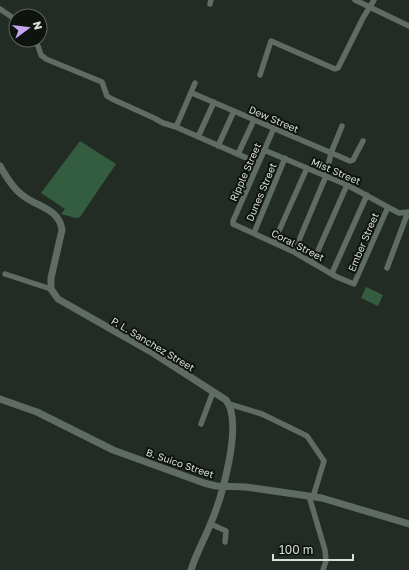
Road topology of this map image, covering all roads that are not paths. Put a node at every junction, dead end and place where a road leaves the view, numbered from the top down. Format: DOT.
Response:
graph roads {
  1 [pos="355,0"];
  2 [pos="374,0"];
  3 [pos="369,7"];
  4 [pos="409,26"];
  5 [pos="39,48"];
  6 [pos="260,75"];
  7 [pos="195,83"];
  8 [pos="192,93"];
  9 [pos="214,102"];
  10 [pos="234,111"];
  11 [pos="254,120"];
  12 [pos="342,126"];
  13 [pos="176,127"];
  14 [pos="274,128"];
  15 [pos="198,137"];
  16 [pos="363,141"];
  17 [pos="218,146"];
  18 [pos="264,150"];
  19 [pos="331,153"];
  20 [pos="238,154"];
  21 [pos="285,158"];
  22 [pos="258,163"];
  23 [pos="0,166"];
  24 [pos="307,168"];
  25 [pos="326,176"];
  26 [pos="347,185"];
  27 [pos="367,194"];
  28 [pos="388,207"];
  29 [pos="409,212"];
  30 [pos="232,223"];
  31 [pos="254,233"];
  32 [pos="274,242"];
  33 [pos="294,252"];
  34 [pos="313,262"];
  35 [pos="387,268"];
  36 [pos="332,273"];
  37 [pos="5,274"];
  38 [pos="354,284"];
  39 [pos="51,289"];
  40 [pos="213,392"];
  41 [pos="0,399"];
  42 [pos="229,404"];
  43 [pos="201,424"];
  44 [pos="223,486"];
  45 [pos="311,496"];
  46 [pos="211,524"];
  47 [pos="409,524"];
  48 [pos="225,542"];
  49 [pos="191,570"];
  50 [pos="323,570"];
  1 -- 3 [label="street"];
  2 -- 3 [label="street"];
  3 -- 4 [label="street"];
  3 -- 6 [label="street"];
  5 -- 13 [label="street"];
  7 -- 8 [label="street"];
  8 -- 9 [label="street, Dew Street"];
  8 -- 13 [label="street"];
  9 -- 10 [label="street, Dew Street"];
  9 -- 15 [label="street"];
  10 -- 11 [label="street, Dew Street"];
  10 -- 17 [label="street"];
  11 -- 14 [label="street, Dew Street"];
  11 -- 20 [label="street"];
  12 -- 19 [label="street"];
  13 -- 15 [label="street"];
  14 -- 18 [label="street, Ripple Street"];
  14 -- 19 [label="street, Dew Street"];
  15 -- 17 [label="street"];
  16 -- 19 [label="street, Dew Street"];
  17 -- 20 [label="street"];
  18 -- 21 [label="street, Mist Street"];
  18 -- 22 [label="street, Ripple Street"];
  19 -- 25 [label="street"];
  20 -- 22 [label="street"];
  21 -- 24 [label="street, Mist Street"];
  21 -- 31 [label="street, Dunes Street"];
  22 -- 30 [label="street, Ripple Street"];
  23 -- 39 [label="street"];
  24 -- 25 [label="street, Mist Street"];
  24 -- 32 [label="street"];
  25 -- 26 [label="street, Mist Street"];
  25 -- 33 [label="street"];
  26 -- 27 [label="street, Mist Street"];
  26 -- 34 [label="street"];
  27 -- 28 [label="street, Mist Street"];
  27 -- 36 [label="street"];
  28 -- 29 [label="street, Mist Street"];
  28 -- 38 [label="street, Ember Street"];
  29 -- 35 [label="street"];
  30 -- 31 [label="street, Coral Street"];
  31 -- 32 [label="street, Coral Street"];
  32 -- 33 [label="street, Coral Street"];
  33 -- 34 [label="street, Coral Street"];
  34 -- 36 [label="street, Coral Street"];
  36 -- 38 [label="street, Coral Street"];
  37 -- 39 [label="street"];
  39 -- 40 [label="street, P. L. Sanchez Street"];
  40 -- 42 [label="street, P. L. Sanchez Street"];
  40 -- 43 [label="street"];
  41 -- 44 [label="street, B. Suico Street"];
  42 -- 44 [label="street"];
  42 -- 45 [label="street"];
  44 -- 45 [label="street, B. Suico Street"];
  44 -- 46 [label="street"];
  45 -- 47 [label="street, B. Suico Street"];
  45 -- 50 [label="street"];
  46 -- 48 [label="street"];
  46 -- 49 [label="street"];
}
